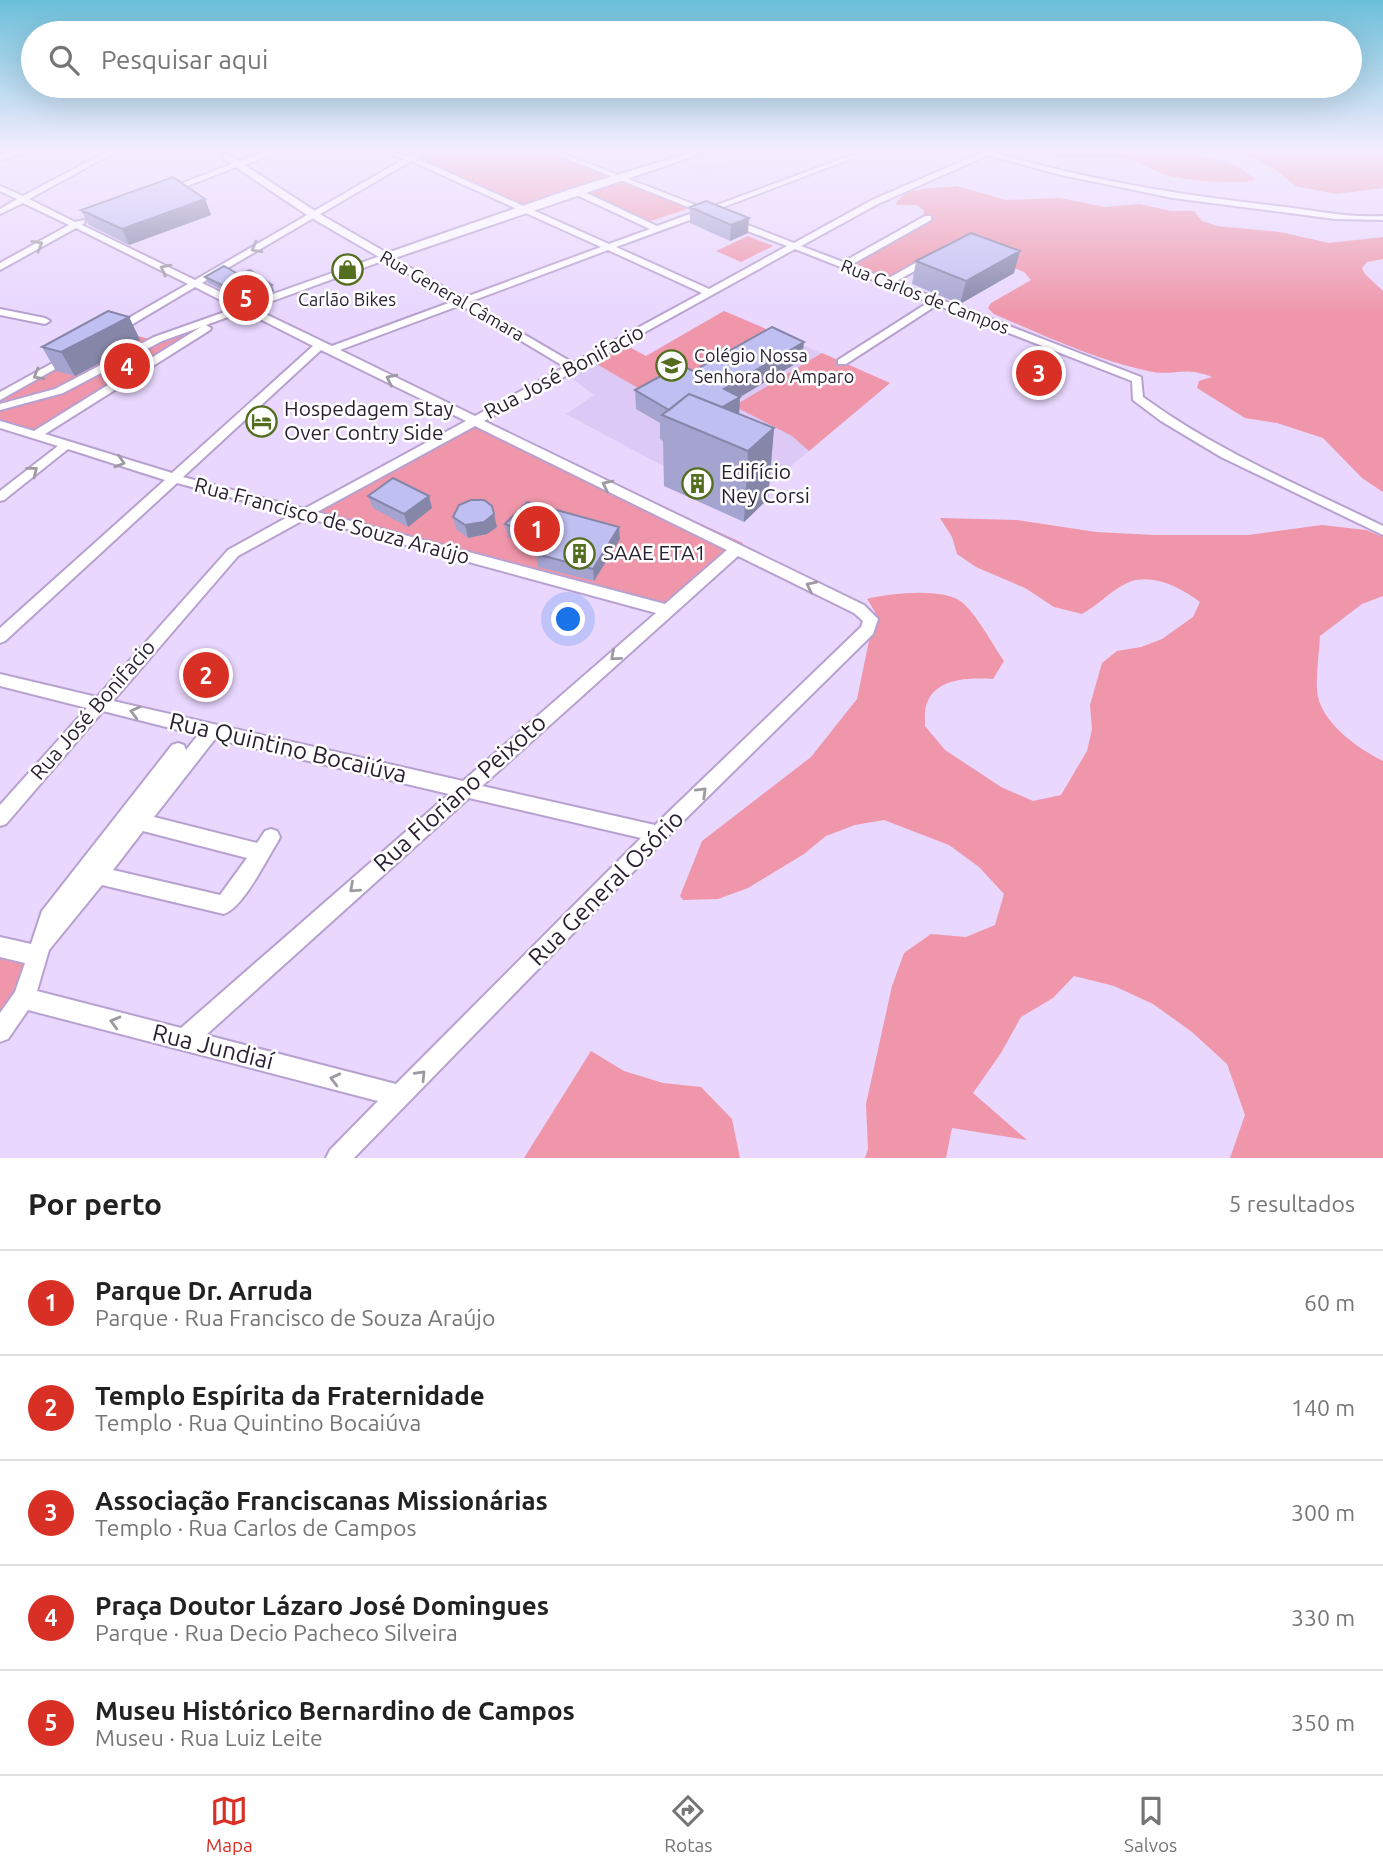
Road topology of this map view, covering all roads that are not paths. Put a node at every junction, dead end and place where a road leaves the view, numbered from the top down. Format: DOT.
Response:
graph roads {
  1 [pos="38,206"];
  2 [pos="300,206"];
  3 [pos="329,206"];
  4 [pos="516,206"];
  5 [pos="531,206"];
  6 [pos="607,206"];
  7 [pos="693,206"];
  8 [pos="724,206"];
  9 [pos="868,206"];
  10 [pos="1258,206"];
  11 [pos="522,209"];
  12 [pos="708,212"];
  13 [pos="314,215"];
  14 [pos="928,218"];
  15 [pos="1383,218"];
  16 [pos="89,219"];
  17 [pos="76,224"];
  18 [pos="658,230"];
  19 [pos="795,246"];
  20 [pos="608,248"];
  21 [pos="944,251"];
  22 [pos="386,257"];
  23 [pos="844,265"];
  24 [pos="0,267"];
  25 [pos="888,282"];
  26 [pos="194,284"];
  27 [pos="710,293"];
  28 [pos="936,301"];
  29 [pos="462,302"];
  30 [pos="244,308"];
  31 [pos="0,312"];
  32 [pos="231,313"];
  33 [pos="45,321"];
  34 [pos="118,328"];
  35 [pos="131,332"];
  36 [pos="107,335"];
  37 [pos="144,335"];
  38 [pos="159,340"];
  39 [pos="325,347"];
  40 [pos="83,349"];
  41 [pos="842,362"];
  42 [pos="573,367"];
  43 [pos="0,397"];
  44 [pos="0,407"];
  45 [pos="474,420"];
  46 [pos="0,425"];
  47 [pos="36,435"];
  48 [pos="66,445"];
  49 [pos="173,478"];
  50 [pos="0,497"];
  51 [pos="306,514"];
  52 [pos="1383,531"];
  53 [pos="737,549"];
  54 [pos="666,610"];
  55 [pos="0,637"];
  56 [pos="0,680"];
  57 [pos="99,703"];
  58 [pos="211,732"];
  59 [pos="178,750"];
  60 [pos="463,789"];
  61 [pos="0,818"];
  62 [pos="140,822"];
  63 [pos="659,834"];
  64 [pos="99,875"];
  65 [pos="0,947"];
  66 [pos="36,954"];
  67 [pos="24,998"];
  68 [pos="0,1031"];
  69 [pos="184,1040"];
  70 [pos="401,1096"];
  71 [pos="338,1158"];
  1 -- 17 [label="street"];
  2 -- 13 [label="street, Rua General Câmara"];
  3 -- 13 [label="street"];
  4 -- 11 [label="street"];
  5 -- 11 [label="street"];
  6 -- 18 [label="street"];
  7 -- 12 [label="street, Rua Carlos de Campos"];
  8 -- 12 [label="street"];
  9 -- 19 [label="street, Rua José Bonifacio"];
  10 -- 15 [label="street"];
  11 -- 20 [label="street"];
  11 -- 22 [label="street"];
  12 -- 18 [label="street"];
  12 -- 19 [label="street, Rua Carlos de Campos"];
  13 -- 22 [label="street, Rua General Câmara"];
  13 -- 26 [label="street, one-way"];
  14 -- 23 [label="street"];
  16 -- 17 [label="street"];
  24 -- 17 [label="street, one-way"];
  26 -- 17 [label="street, one-way"];
  18 -- 20 [label="street"];
  19 -- 23 [label="street, Rua Carlos de Campos"];
  19 -- 27 [label="street, Rua José Bonifacio"];
  20 -- 27 [label="street"];
  20 -- 29 [label="street"];
  21 -- 25 [label="street"];
  22 -- 29 [label="street, Rua General Câmara"];
  22 -- 30 [label="street"];
  23 -- 25 [label="street, Rua Carlos de Campos"];
  25 -- 28 [label="street, Rua Carlos de Campos"];
  26 -- 30 [label="street"];
  26 -- 34 [label="street"];
  27 -- 42 [label="street, Rua José Bonifacio"];
  28 -- 41 [label="street"];
  28 -- 52 [label="street, Rua Carlos de Campos"];
  29 -- 39 [label="street"];
  29 -- 42 [label="street, Rua General Câmara"];
  30 -- 32 [label="street"];
  30 -- 39 [label="street"];
  31 -- 33 [label="street"];
  32 -- 38 [label="street"];
  32 -- 47 [label="street"];
  34 -- 35 [label="street"];
  34 -- 36 [label="street"];
  37 -- 38 [label="street"];
  38 -- 44 [label="street"];
  45 -- 39 [label="street, one-way"];
  39 -- 49 [label="street"];
  40 -- 43 [label="street, one-way"];
  42 -- 45 [label="street, Rua José Bonifacio"];
  45 -- 51 [label="street, Rua José Bonifacio"];
  53 -- 45 [label="street, one-way"];
  46 -- 47 [label="street, Rua Francisco de Souza Araújo"];
  47 -- 48 [label="street, Rua Francisco de Souza Araújo"];
  48 -- 49 [label="street, Rua Francisco de Souza Araújo, one-way"];
  50 -- 48 [label="street, one-way"];
  49 -- 51 [label="street, Rua Francisco de Souza Araújo"];
  49 -- 55 [label="street"];
  51 -- 54 [label="street, Rua Francisco de Souza Araújo"];
  51 -- 57 [label="street, Rua José Bonifacio"];
  53 -- 54 [label="street, Rua Floriano Peixoto"];
  63 -- 53 [label="street, Rua General Osório, one-way"];
  54 -- 60 [label="street, Rua Floriano Peixoto, one-way"];
  56 -- 57 [label="street, Rua Quintino Bocaiúva"];
  58 -- 57 [label="street, Rua Quintino Bocaiúva, one-way"];
  57 -- 61 [label="street, Rua José Bonifacio"];
  58 -- 60 [label="street, Rua Quintino Bocaiúva"];
  58 -- 62 [label="street"];
  59 -- 66 [label="street"];
  60 -- 63 [label="street, Rua Quintino Bocaiúva"];
  60 -- 69 [label="street, Rua Floriano Peixoto, one-way"];
  62 -- 64 [label="street"];
  62 -- 64 [label="street"];
  70 -- 63 [label="street, Rua General Osório, one-way"];
  64 -- 66 [label="street"];
  65 -- 66 [label="street"];
  66 -- 67 [label="street"];
  67 -- 68 [label="street"];
  69 -- 67 [label="street, Rua Jundiaí, one-way"];
  70 -- 69 [label="street, Rua Jundiaí, one-way"];
  70 -- 71 [label="street, Rua General Osório"];
}
